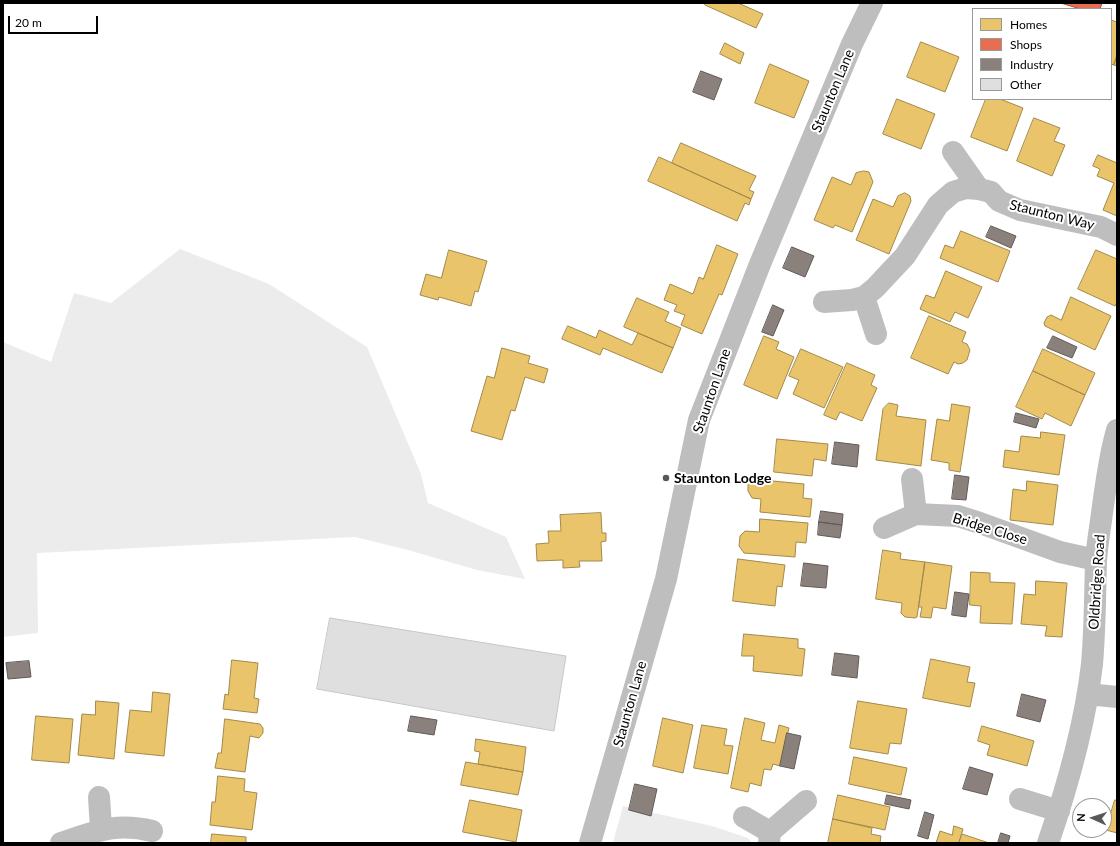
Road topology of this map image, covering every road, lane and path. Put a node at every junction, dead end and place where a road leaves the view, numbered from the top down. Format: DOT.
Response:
graph roads {
  1 [pos="872,3"];
  2 [pos="953,152"];
  3 [pos="979,189"];
  4 [pos="1117,235"];
  5 [pos="864,297"];
  6 [pos="824,302"];
  7 [pos="876,334"];
  8 [pos="1117,430"];
  9 [pos="912,479"];
  10 [pos="916,514"];
  11 [pos="884,528"];
  12 [pos="1096,560"];
  13 [pos="1088,694"];
  14 [pos="1117,697"];
  15 [pos="99,797"];
  16 [pos="1020,799"];
  17 [pos="806,801"];
  18 [pos="1059,811"];
  19 [pos="744,817"];
  20 [pos="101,829"];
  21 [pos="152,831"];
  22 [pos="769,837"];
  23 [pos="61,843"];
  24 [pos="590,843"];
  25 [pos="1048,843"];
  1 -- 24 [label="street, Staunton Lane"];
  2 -- 3 [label="street"];
  3 -- 4 [label="street, Staunton Way"];
  3 -- 5 [label="street"];
  5 -- 6 [label="street"];
  5 -- 7 [label="street"];
  8 -- 12 [label="street, Oldbridge Road"];
  9 -- 10 [label="street"];
  10 -- 11 [label="street, Bridge Close"];
  10 -- 12 [label="street, Bridge Close"];
  12 -- 13 [label="street, Oldbridge Road"];
  13 -- 14 [label="street"];
  13 -- 18 [label="street, Oldbridge Road"];
  15 -- 20 [label="street"];
  16 -- 18 [label="street"];
  17 -- 22 [label="street"];
  18 -- 25 [label="street, Oldbridge Road"];
  19 -- 22 [label="street"];
  20 -- 21 [label="street"];
  20 -- 23 [label="street"];
}
